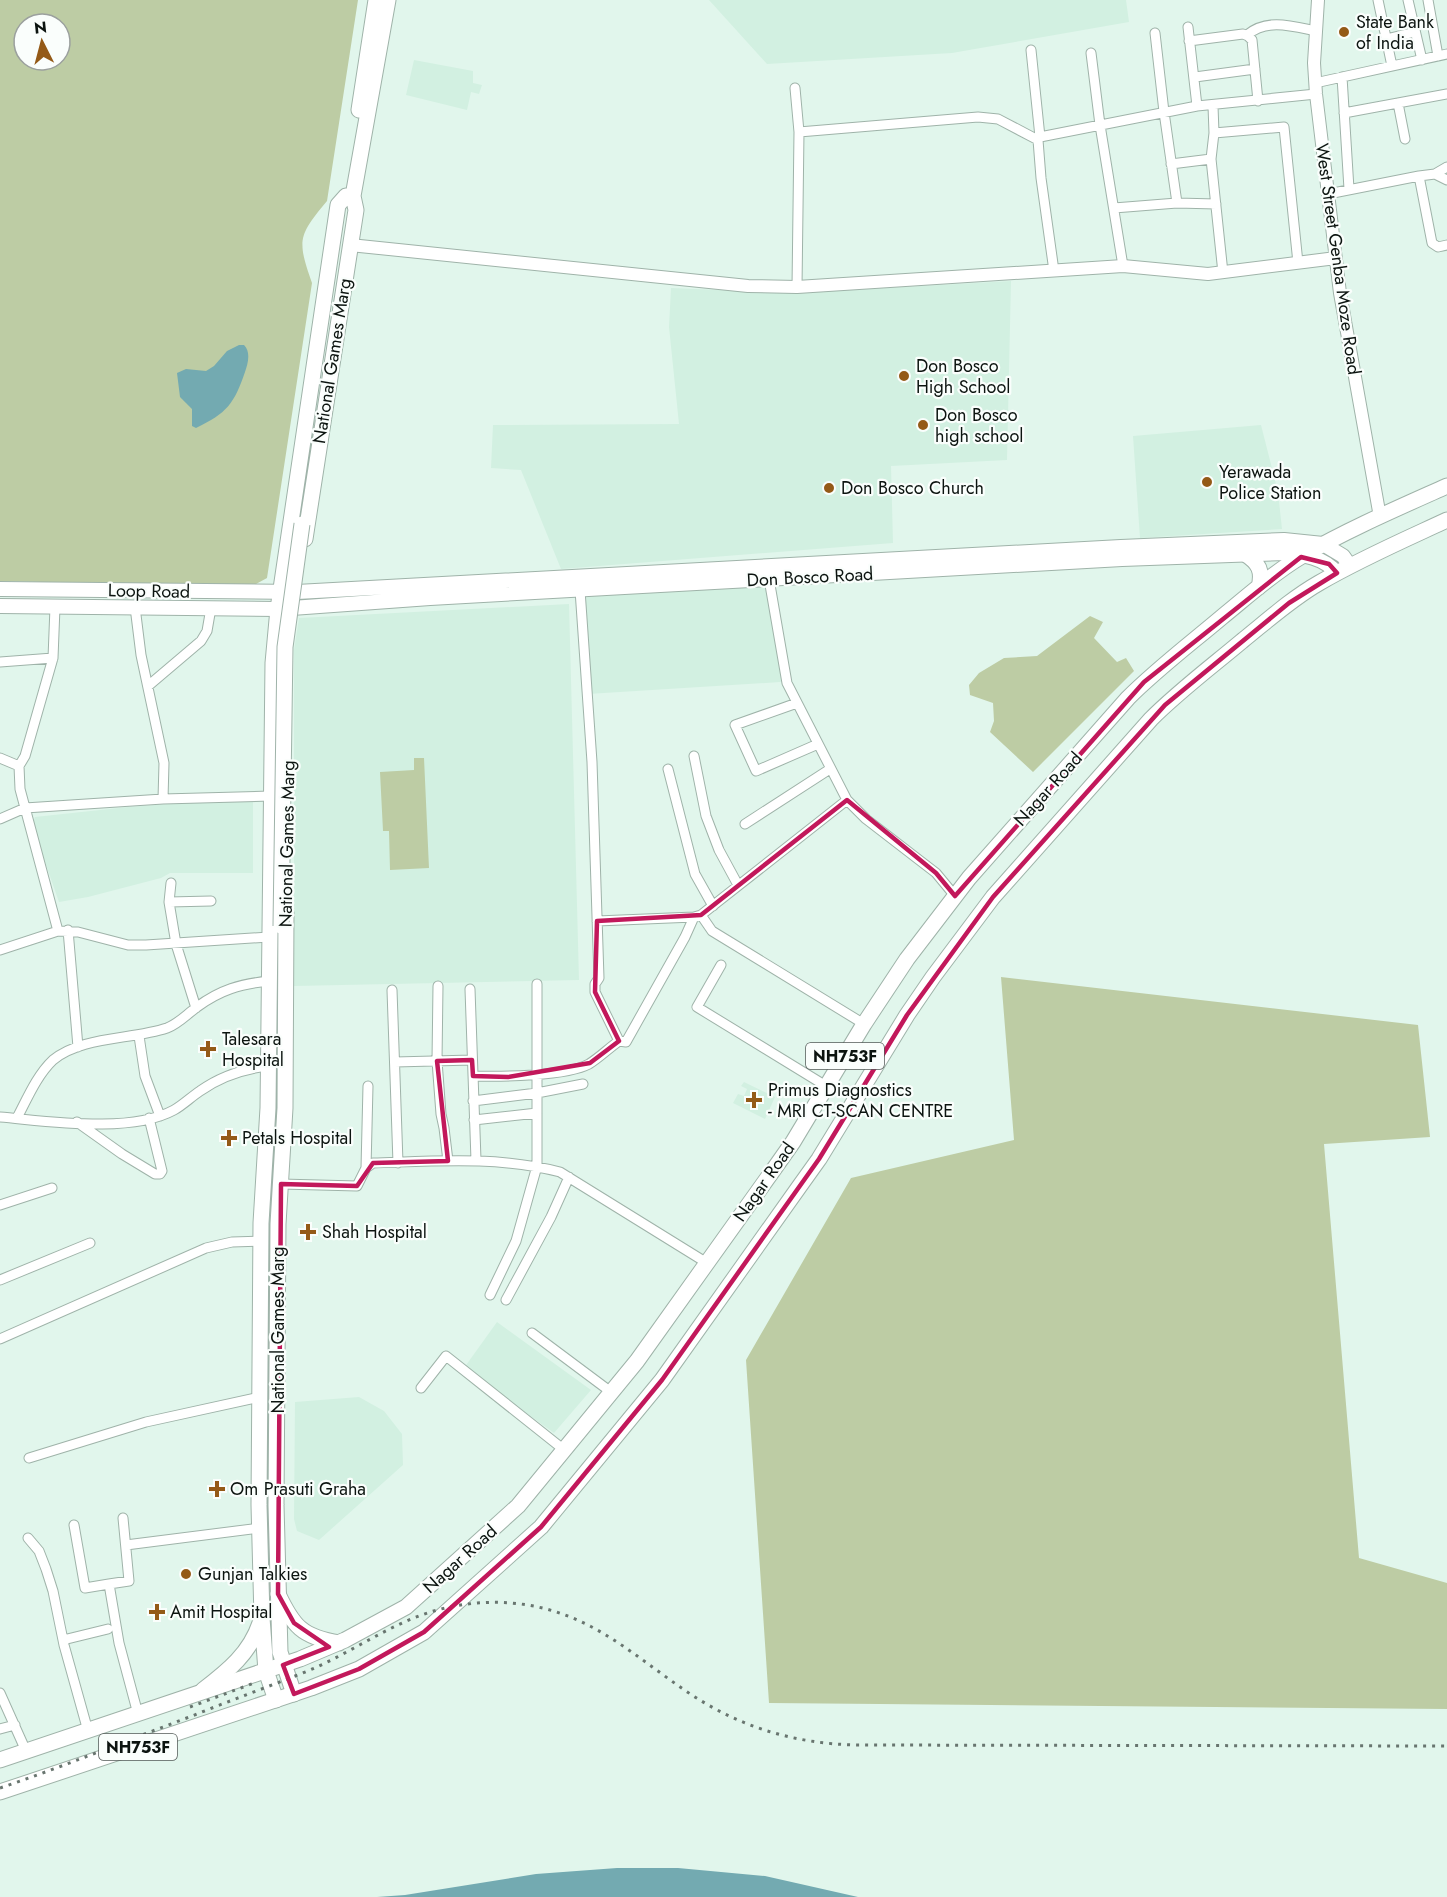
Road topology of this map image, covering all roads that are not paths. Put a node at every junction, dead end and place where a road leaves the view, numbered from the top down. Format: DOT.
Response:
graph roads {
  1 [pos="376,0"];
  2 [pos="388,0"];
  3 [pos="1318,0"];
  4 [pos="1378,0"];
  5 [pos="1408,0"];
  6 [pos="1428,0"];
  7 [pos="1188,27"];
  8 [pos="1316,31"];
  9 [pos="1415,32"];
  10 [pos="1155,33"];
  11 [pos="1247,36"];
  12 [pos="1386,39"];
  13 [pos="1190,41"];
  14 [pos="1030,50"];
  15 [pos="1091,53"];
  16 [pos="1442,55"];
  17 [pos="1422,60"];
  18 [pos="1392,66"];
  19 [pos="1255,69"];
  20 [pos="1195,77"];
  21 [pos="1342,77"];
  22 [pos="795,88"];
  23 [pos="1316,88"];
  24 [pos="1447,94"];
  25 [pos="1258,101"];
  26 [pos="1398,103"];
  27 [pos="1197,106"];
  28 [pos="1212,106"];
  29 [pos="1164,112"];
  30 [pos="1344,112"];
  31 [pos="1100,125"];
  32 [pos="799,132"];
  33 [pos="1214,133"];
  34 [pos="1039,138"];
  35 [pos="1405,139"];
  36 [pos="1211,159"];
  37 [pos="1171,164"];
  38 [pos="1447,167"];
  39 [pos="1435,174"];
  40 [pos="1419,176"];
  41 [pos="1447,180"];
  42 [pos="1349,189"];
  43 [pos="1328,194"];
  44 [pos="350,196"];
  45 [pos="1177,203"];
  46 [pos="1216,204"];
  47 [pos="1114,208"];
  48 [pos="350,245"];
  49 [pos="1447,245"];
  50 [pos="1336,258"];
  51 [pos="1298,263"];
  52 [pos="1123,266"];
  53 [pos="1054,271"];
  54 [pos="1223,273"];
  55 [pos="797,287"];
  56 [pos="1447,486"];
  57 [pos="1380,517"];
  58 [pos="1447,520"];
  59 [pos="1447,529"];
  60 [pos="1419,533"];
  61 [pos="1323,544"];
  62 [pos="1245,554"];
  63 [pos="1305,555"];
  64 [pos="1344,570"];
  65 [pos="770,579"];
  66 [pos="1259,587"];
  67 [pos="0,590"];
  68 [pos="580,590"];
  69 [pos="280,592"];
  70 [pos="296,599"];
  71 [pos="0,606"];
  72 [pos="55,607"];
  73 [pos="135,608"];
  74 [pos="211,608"];
  75 [pos="278,609"];
  76 [pos="273,653"];
  77 [pos="290,653"];
  78 [pos="52,658"];
  79 [pos="0,662"];
  80 [pos="148,686"];
  81 [pos="797,703"];
  82 [pos="818,744"];
  83 [pos="694,756"];
  84 [pos="0,758"];
  85 [pos="19,766"];
  86 [pos="668,769"];
  87 [pos="830,769"];
  88 [pos="270,796"];
  89 [pos="163,799"];
  90 [pos="847,800"];
  91 [pos="25,808"];
  92 [pos="0,819"];
  93 [pos="745,824"];
  94 [pos="171,883"];
  95 [pos="738,885"];
  96 [pos="955,896"];
  97 [pos="211,901"];
  98 [pos="169,902"];
  99 [pos="713,906"];
  100 [pos="698,916"];
  101 [pos="597,921"];
  102 [pos="275,929"];
  103 [pos="63,931"];
  104 [pos="176,944"];
  105 [pos="0,950"];
  106 [pos="721,965"];
  107 [pos="269,981"];
  108 [pos="537,984"];
  109 [pos="438,986"];
  110 [pos="470,989"];
  111 [pos="392,990"];
  112 [pos="196,1008"];
  113 [pos="864,1024"];
  114 [pos="139,1036"];
  115 [pos="619,1041"];
  116 [pos="78,1047"];
  117 [pos="472,1060"];
  118 [pos="437,1061"];
  119 [pos="395,1062"];
  120 [pos="268,1066"];
  121 [pos="536,1074"];
  122 [pos="473,1076"];
  123 [pos="583,1084"];
  124 [pos="368,1086"];
  125 [pos="826,1086"];
  126 [pos="537,1093"];
  127 [pos="473,1101"];
  128 [pos="537,1113"];
  129 [pos="160,1116"];
  130 [pos="0,1117"];
  131 [pos="17,1118"];
  132 [pos="149,1118"];
  133 [pos="474,1120"];
  134 [pos="77,1122"];
  135 [pos="476,1160"];
  136 [pos="448,1161"];
  137 [pos="398,1163"];
  138 [pos="537,1166"];
  139 [pos="366,1168"];
  140 [pos="569,1177"];
  141 [pos="263,1183"];
  142 [pos="281,1184"];
  143 [pos="51,1188"];
  144 [pos="0,1205"];
  145 [pos="261,1241"];
  146 [pos="90,1243"];
  147 [pos="707,1263"];
  148 [pos="0,1280"];
  149 [pos="490,1295"];
  150 [pos="506,1300"];
  151 [pos="532,1333"];
  152 [pos="0,1339"];
  153 [pos="421,1389"];
  154 [pos="611,1392"];
  155 [pos="260,1397"];
  156 [pos="563,1449"];
  157 [pos="29,1458"];
  158 [pos="123,1518"];
  159 [pos="74,1525"];
  160 [pos="260,1528"];
  161 [pos="28,1538"];
  162 [pos="126,1545"];
  163 [pos="109,1584"];
  164 [pos="278,1594"];
  165 [pos="262,1618"];
  166 [pos="108,1629"];
  167 [pos="63,1640"];
  168 [pos="340,1643"];
  169 [pos="283,1665"];
  170 [pos="266,1671"];
  171 [pos="0,1693"];
  172 [pos="198,1694"];
  173 [pos="294,1694"];
  174 [pos="276,1700"];
  175 [pos="138,1714"];
  176 [pos="15,1725"];
  177 [pos="0,1729"];
  178 [pos="88,1731"];
  179 [pos="26,1751"];
  180 [pos="0,1760"];
  181 [pos="0,1792"];
  1 -- 44 [label="main road, National Games Marg"];
  2 -- 44 [label="main road, National Games Marg"];
  3 -- 8 [label="street, West Street Genba Moze Road"];
  4 -- 12 [label="street"];
  5 -- 9 [label="street"];
  6 -- 16 [label="street"];
  7 -- 13 [label="street"];
  8 -- 11 [label="street"];
  8 -- 23 [label="street, West Street Genba Moze Road"];
  9 -- 12 [label="street"];
  9 -- 17 [label="street"];
  10 -- 29 [label="street"];
  11 -- 13 [label="street"];
  11 -- 19 [label="street"];
  12 -- 18 [label="street"];
  13 -- 20 [label="street"];
  14 -- 34 [label="street"];
  15 -- 31 [label="street"];
  16 -- 17 [label="street"];
  17 -- 18 [label="street"];
  18 -- 21 [label="street"];
  19 -- 20 [label="street"];
  19 -- 25 [label="street"];
  20 -- 27 [label="street"];
  21 -- 23 [label="street"];
  21 -- 30 [label="street"];
  22 -- 32 [label="street"];
  23 -- 25 [label="street"];
  23 -- 43 [label="street, West Street Genba Moze Road"];
  24 -- 26 [label="street"];
  25 -- 28 [label="street"];
  26 -- 30 [label="street"];
  26 -- 35 [label="street"];
  27 -- 28 [label="street"];
  27 -- 29 [label="street"];
  28 -- 33 [label="street"];
  29 -- 31 [label="street"];
  29 -- 37 [label="street"];
  30 -- 42 [label="street"];
  31 -- 34 [label="street"];
  31 -- 47 [label="street"];
  32 -- 34 [label="street"];
  32 -- 55 [label="street"];
  33 -- 36 [label="street"];
  33 -- 51 [label="street"];
  34 -- 53 [label="street"];
  36 -- 37 [label="street"];
  36 -- 46 [label="street"];
  37 -- 45 [label="street"];
  38 -- 39 [label="street"];
  39 -- 40 [label="street"];
  39 -- 41 [label="street"];
  40 -- 42 [label="street"];
  40 -- 49 [label="street"];
  42 -- 43 [label="street"];
  43 -- 50 [label="street, West Street Genba Moze Road"];
  44 -- 48 [label="main road, National Games Marg"];
  44 -- 69 [label="main road, National Games Marg"];
  44 -- 102 [label="main road, bridge"];
  45 -- 46 [label="street"];
  45 -- 47 [label="street"];
  46 -- 54 [label="street"];
  47 -- 52 [label="street"];
  48 -- 55 [label="street"];
  48 -- 70 [label="main road, National Games Marg"];
  50 -- 51 [label="street"];
  50 -- 57 [label="street, West Street Genba Moze Road"];
  51 -- 54 [label="street"];
  52 -- 53 [label="street"];
  52 -- 54 [label="street"];
  53 -- 55 [label="street"];
  56 -- 57 [label="main road, Nagar Road / NH753F"];
  57 -- 61 [label="main road, Nagar Road / NH753F"];
  58 -- 60 [label="main road, Nagar Road / NH753F"];
  59 -- 60 [label="main road"];
  60 -- 64 [label="main road, Nagar Road / NH753F"];
  61 -- 63 [label="main road, Nagar Road / NH753F"];
  61 -- 64 [label="main road"];
  61 -- 70 [label="main road, Don Bosco Road"];
  62 -- 63 [label="main road, Don Bosco Road"];
  62 -- 65 [label="main road, Don Bosco Road"];
  62 -- 66 [label="main road"];
  63 -- 64 [label="main road, Don Bosco Road"];
  63 -- 66 [label="main road, Nagar Road / NH753F"];
  64 -- 173 [label="main road, Nagar Road / NH753F"];
  65 -- 68 [label="main road, Don Bosco Road"];
  65 -- 81 [label="street"];
  66 -- 96 [label="main road, Nagar Road / NH753F"];
  67 -- 69 [label="main road, Loop Road"];
  68 -- 70 [label="main road, Don Bosco Road"];
  68 -- 101 [label="street"];
  69 -- 70 [label="main road, Loop Road"];
  69 -- 75 [label="main road, National Games Marg"];
  70 -- 75 [label="main road, Don Bosco Road"];
  70 -- 77 [label="main road, National Games Marg"];
  71 -- 72 [label="main road, Loop Road"];
  72 -- 73 [label="main road, Loop Road"];
  72 -- 78 [label="street"];
  73 -- 74 [label="main road, Loop Road"];
  73 -- 80 [label="street"];
  74 -- 75 [label="main road, Loop Road"];
  74 -- 80 [label="street"];
  75 -- 76 [label="main road, National Games Marg"];
  76 -- 77 [label="main road"];
  76 -- 88 [label="main road, National Games Marg"];
  77 -- 142 [label="main road, National Games Marg"];
  78 -- 79 [label="street"];
  78 -- 85 [label="street"];
  80 -- 89 [label="street"];
  81 -- 82 [label="street"];
  81 -- 82 [label="street"];
  82 -- 87 [label="street"];
  83 -- 95 [label="street"];
  84 -- 85 [label="street"];
  85 -- 91 [label="street"];
  86 -- 99 [label="street"];
  87 -- 90 [label="street"];
  87 -- 93 [label="street"];
  88 -- 89 [label="street"];
  88 -- 102 [label="main road, National Games Marg"];
  89 -- 91 [label="street"];
  90 -- 95 [label="street"];
  90 -- 96 [label="street"];
  91 -- 92 [label="street"];
  91 -- 103 [label="street"];
  94 -- 98 [label="street"];
  95 -- 99 [label="street"];
  96 -- 113 [label="main road, Nagar Road / NH753F"];
  97 -- 98 [label="street"];
  98 -- 104 [label="street"];
  99 -- 100 [label="street"];
  100 -- 101 [label="street"];
  100 -- 113 [label="street"];
  100 -- 115 [label="street"];
  101 -- 115 [label="street"];
  102 -- 104 [label="street"];
  102 -- 107 [label="main road, National Games Marg"];
  102 -- 141 [label="main road"];
  102 -- 142 [label="main road"];
  103 -- 104 [label="street"];
  103 -- 105 [label="street"];
  103 -- 116 [label="street"];
  104 -- 112 [label="street"];
  106 -- 125 [label="street"];
  107 -- 112 [label="street"];
  107 -- 120 [label="main road, National Games Marg"];
  108 -- 121 [label="street"];
  109 -- 118 [label="street"];
  110 -- 117 [label="street"];
  111 -- 119 [label="street"];
  112 -- 114 [label="street"];
  113 -- 125 [label="main road, Nagar Road / NH753F"];
  114 -- 116 [label="street"];
  114 -- 129 [label="street"];
  115 -- 121 [label="street"];
  116 -- 131 [label="street"];
  117 -- 118 [label="street"];
  117 -- 122 [label="street"];
  118 -- 119 [label="street"];
  118 -- 136 [label="street"];
  119 -- 137 [label="street"];
  120 -- 129 [label="street"];
  120 -- 141 [label="main road, National Games Marg"];
  121 -- 122 [label="street"];
  121 -- 126 [label="street"];
  122 -- 127 [label="street"];
  123 -- 126 [label="street"];
  124 -- 139 [label="street"];
  125 -- 147 [label="main road, Nagar Road / NH753F"];
  126 -- 127 [label="street"];
  126 -- 128 [label="street"];
  127 -- 133 [label="street"];
  128 -- 133 [label="street"];
  128 -- 138 [label="street"];
  129 -- 132 [label="street"];
  130 -- 131 [label="street"];
  131 -- 134 [label="street"];
  132 -- 134 [label="street"];
  132 -- 134 [label="street"];
  133 -- 135 [label="street"];
  135 -- 136 [label="street"];
  135 -- 138 [label="street"];
  136 -- 137 [label="street"];
  137 -- 139 [label="street"];
  138 -- 140 [label="street"];
  138 -- 149 [label="street"];
  139 -- 142 [label="street"];
  140 -- 147 [label="street"];
  140 -- 150 [label="street"];
  141 -- 145 [label="main road, National Games Marg"];
  142 -- 164 [label="main road, National Games Marg"];
  143 -- 144 [label="street"];
  145 -- 152 [label="street"];
  145 -- 155 [label="main road, National Games Marg"];
  146 -- 148 [label="street"];
  147 -- 154 [label="main road, Nagar Road / NH753F"];
  151 -- 154 [label="street"];
  153 -- 156 [label="street"];
  154 -- 156 [label="main road, Nagar Road / NH753F"];
  155 -- 157 [label="street"];
  155 -- 160 [label="main road, National Games Marg"];
  156 -- 168 [label="main road, Nagar Road / NH753F"];
  158 -- 162 [label="street"];
  159 -- 163 [label="street"];
  160 -- 162 [label="street"];
  160 -- 165 [label="main road, National Games Marg"];
  161 -- 167 [label="street"];
  162 -- 163 [label="street"];
  163 -- 175 [label="street"];
  164 -- 168 [label="main road"];
  164 -- 169 [label="main road, National Games Marg"];
  165 -- 170 [label="main road, National Games Marg"];
  165 -- 172 [label="main road"];
  166 -- 167 [label="street"];
  167 -- 178 [label="street"];
  168 -- 169 [label="main road, Nagar Road / NH753F"];
  169 -- 170 [label="main road, Nagar Road / NH753F"];
  169 -- 173 [label="main road, National Games Marg"];
  170 -- 172 [label="main road, Nagar Road / NH753F"];
  170 -- 174 [label="main road, National Games Marg"];
  171 -- 176 [label="street"];
  172 -- 175 [label="main road, Nagar Road / NH753F"];
  173 -- 174 [label="main road, Nagar Road / NH753F"];
  174 -- 181 [label="main road, Nagar Road / NH753F"];
  175 -- 178 [label="main road, Nagar Road / NH753F"];
  176 -- 177 [label="street"];
  176 -- 179 [label="street"];
  178 -- 179 [label="main road, Nagar Road / NH753F"];
  179 -- 180 [label="main road, Nagar Road / NH753F"];
}
